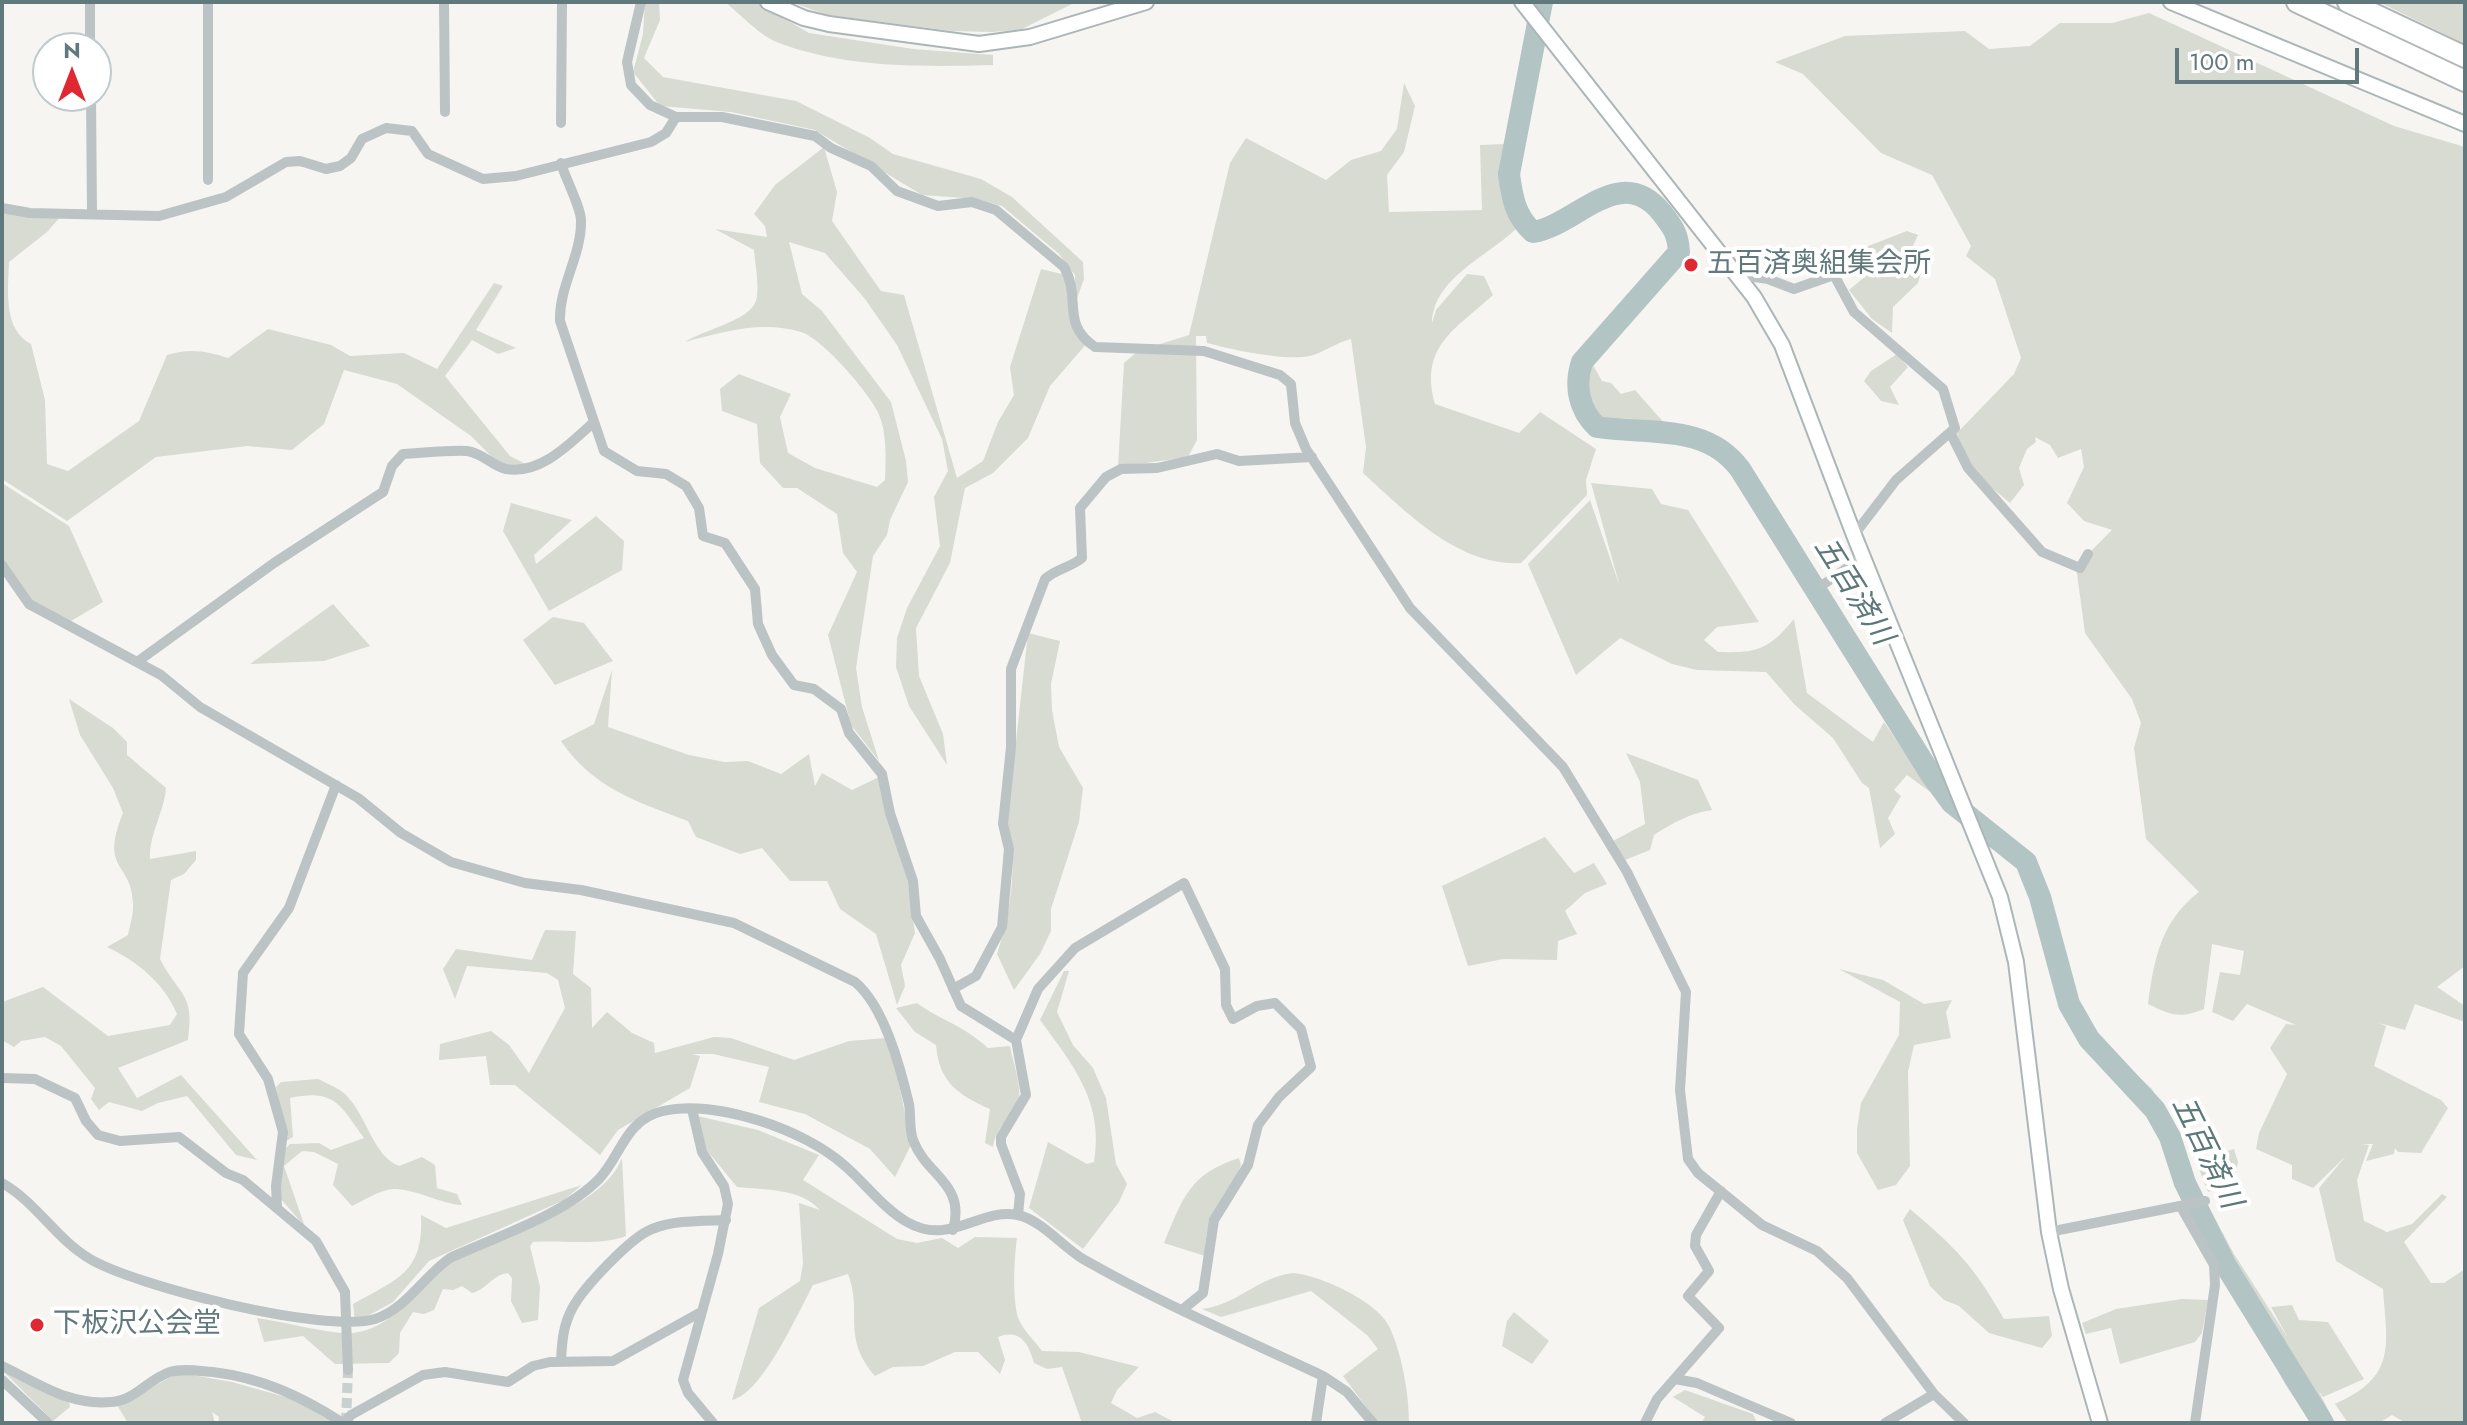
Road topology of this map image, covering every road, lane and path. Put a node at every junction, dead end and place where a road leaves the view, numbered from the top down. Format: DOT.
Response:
graph roads {
  1 [pos="90,2"];
  2 [pos="208,2"];
  3 [pos="444,2"];
  4 [pos="562,2"];
  5 [pos="641,2"];
  6 [pos="768,2"];
  7 [pos="1146,2"];
  8 [pos="1522,2"];
  9 [pos="2171,2"];
  10 [pos="2297,2"];
  11 [pos="2348,2"];
  12 [pos="2195,6"];
  13 [pos="90,32"];
  14 [pos="2465,57"];
  15 [pos="2465,81"];
  16 [pos="91,112"];
  17 [pos="445,112"];
  18 [pos="676,117"];
  19 [pos="561,123"];
  20 [pos="2465,124"];
  21 [pos="561,163"];
  22 [pos="208,180"];
  23 [pos="2,208"];
  24 [pos="92,213"];
  25 [pos="1734,274"];
  26 [pos="593,423"];
  27 [pos="1951,434"];
  28 [pos="1312,457"];
  29 [pos="1854,535"];
  30 [pos="2088,554"];
  31 [pos="1864,556"];
  32 [pos="2,565"];
  33 [pos="1824,584"];
  34 [pos="137,662"];
  35 [pos="336,785"];
  36 [pos="953,989"];
  37 [pos="1016,1040"];
  38 [pos="2,1078"];
  39 [pos="692,1109"];
  40 [pos="2,1183"];
  41 [pos="1721,1191"];
  42 [pos="2205,1201"];
  43 [pos="277,1206"];
  44 [pos="2181,1207"];
  45 [pos="1018,1215"];
  46 [pos="726,1220"];
  47 [pos="953,1230"];
  48 [pos="2049,1232"];
  49 [pos="1182,1310"];
  50 [pos="701,1312"];
  51 [pos="349,1324"];
  52 [pos="561,1361"];
  53 [pos="2,1366"];
  54 [pos="348,1370"];
  55 [pos="1323,1376"];
  56 [pos="1675,1379"];
  57 [pos="2,1380"];
  58 [pos="1934,1394"];
  59 [pos="48,1423"];
  60 [pos="343,1423"];
  61 [pos="713,1423"];
  62 [pos="1316,1423"];
  63 [pos="1373,1423"];
  64 [pos="1645,1423"];
  65 [pos="1791,1423"];
  66 [pos="1885,1423"];
  67 [pos="1964,1423"];
  68 [pos="2100,1423"];
  69 [pos="2195,1423"];
  1 -- 13 [label="street"];
  2 -- 22 [label="street"];
  3 -- 17 [label="street"];
  4 -- 19 [label="street"];
  5 -- 18 [label="street"];
  6 -- 7 [label="street"];
  8 -- 25 [label="street"];
  9 -- 12 [label="street"];
  10 -- 15 [label="highway"];
  11 -- 14 [label="highway"];
  12 -- 20 [label="street"];
  16 -- 24 [label="street"];
  18 -- 21 [label="street"];
  18 -- 28 [label="street"];
  21 -- 24 [label="street"];
  21 -- 26 [label="street"];
  23 -- 24 [label="street"];
  25 -- 27 [label="street"];
  25 -- 29 [label="street"];
  26 -- 34 [label="street"];
  26 -- 36 [label="street"];
  27 -- 29 [label="street"];
  27 -- 30 [label="street"];
  28 -- 36 [label="street"];
  28 -- 41 [label="street"];
  29 -- 31 [label="street"];
  31 -- 33 [label="street"];
  31 -- 48 [label="street"];
  32 -- 34 [label="street"];
  34 -- 35 [label="street"];
  35 -- 43 [label="street"];
  35 -- 47 [label="street"];
  36 -- 37 [label="street"];
  37 -- 45 [label="street"];
  37 -- 49 [label="street"];
  38 -- 43 [label="street"];
  39 -- 46 [label="street"];
  39 -- 47 [label="street"];
  39 -- 51 [label="street"];
  40 -- 51 [label="street"];
  41 -- 56 [label="street"];
  41 -- 58 [label="street"];
  42 -- 44 [label="street"];
  43 -- 51 [label="street"];
  44 -- 48 [label="street"];
  44 -- 69 [label="street"];
  45 -- 47 [label="street"];
  45 -- 49 [label="street"];
  46 -- 50 [label="street"];
  46 -- 52 [label="street"];
  48 -- 68 [label="street"];
  49 -- 55 [label="street"];
  50 -- 52 [label="street"];
  50 -- 61 [label="street"];
  51 -- 54 [label="street"];
  52 -- 60 [label="street"];
  53 -- 60 [label="street"];
  55 -- 62 [label="street"];
  55 -- 63 [label="street"];
  56 -- 64 [label="street"];
  56 -- 65 [label="street"];
  57 -- 59 [label="street"];
  58 -- 66 [label="street"];
  58 -- 67 [label="street"];
}
